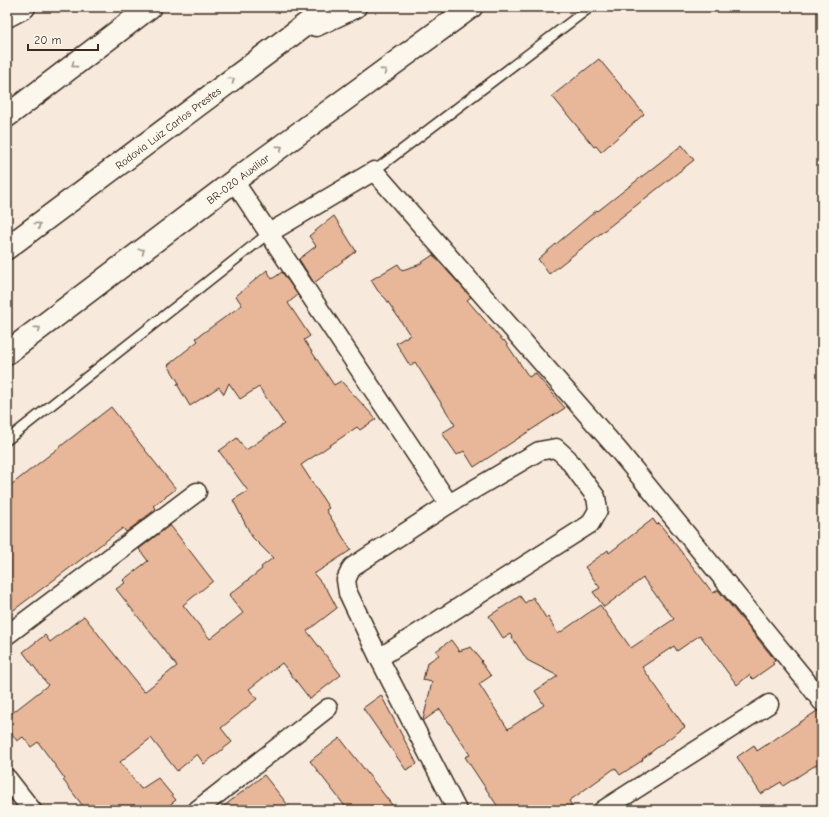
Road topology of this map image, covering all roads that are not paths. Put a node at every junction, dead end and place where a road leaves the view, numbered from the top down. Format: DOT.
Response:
graph roads {
  1 [pos="16,7"];
  2 [pos="24,7"];
  3 [pos="150,7"];
  4 [pos="328,7"];
  5 [pos="355,7"];
  6 [pos="471,7"];
  7 [pos="589,8"];
  8 [pos="7,15"];
  9 [pos="291,36"];
  10 [pos="7,116"];
  11 [pos="374,171"];
  12 [pos="234,181"];
  13 [pos="269,233"];
  14 [pos="7,248"];
  15 [pos="7,353"];
  16 [pos="7,440"];
  17 [pos="197,492"];
  18 [pos="449,504"];
  19 [pos="7,635"];
  20 [pos="379,658"];
  21 [pos="822,702"];
  22 [pos="769,704"];
  23 [pos="328,708"];
  24 [pos="7,778"];
  25 [pos="32,810"];
  26 [pos="197,810"];
  27 [pos="457,810"];
  28 [pos="603,810"];
  1 -- 8 [label="main road"];
  2 -- 8 [label="main road"];
  3 -- 10 [label="main road, one-way"];
  4 -- 9 [label="main road, Rodovia Luiz Carlos Prestes"];
  5 -- 9 [label="main road"];
  12 -- 6 [label="main road, BR-020 Auxiliar, one-way"];
  7 -- 11 [label="lane"];
  14 -- 9 [label="main road, Rodovia Luiz Carlos Prestes, one-way"];
  11 -- 13 [label="street"];
  11 -- 21 [label="street"];
  12 -- 13 [label="street"];
  15 -- 12 [label="main road, BR-020 Auxiliar, one-way"];
  13 -- 16 [label="lane"];
  13 -- 18 [label="street"];
  17 -- 19 [label="street"];
  18 -- 20 [label="street"];
  18 -- 20 [label="street"];
  20 -- 27 [label="street"];
  22 -- 28 [label="street"];
  23 -- 26 [label="street"];
  24 -- 25 [label="street"];
}
